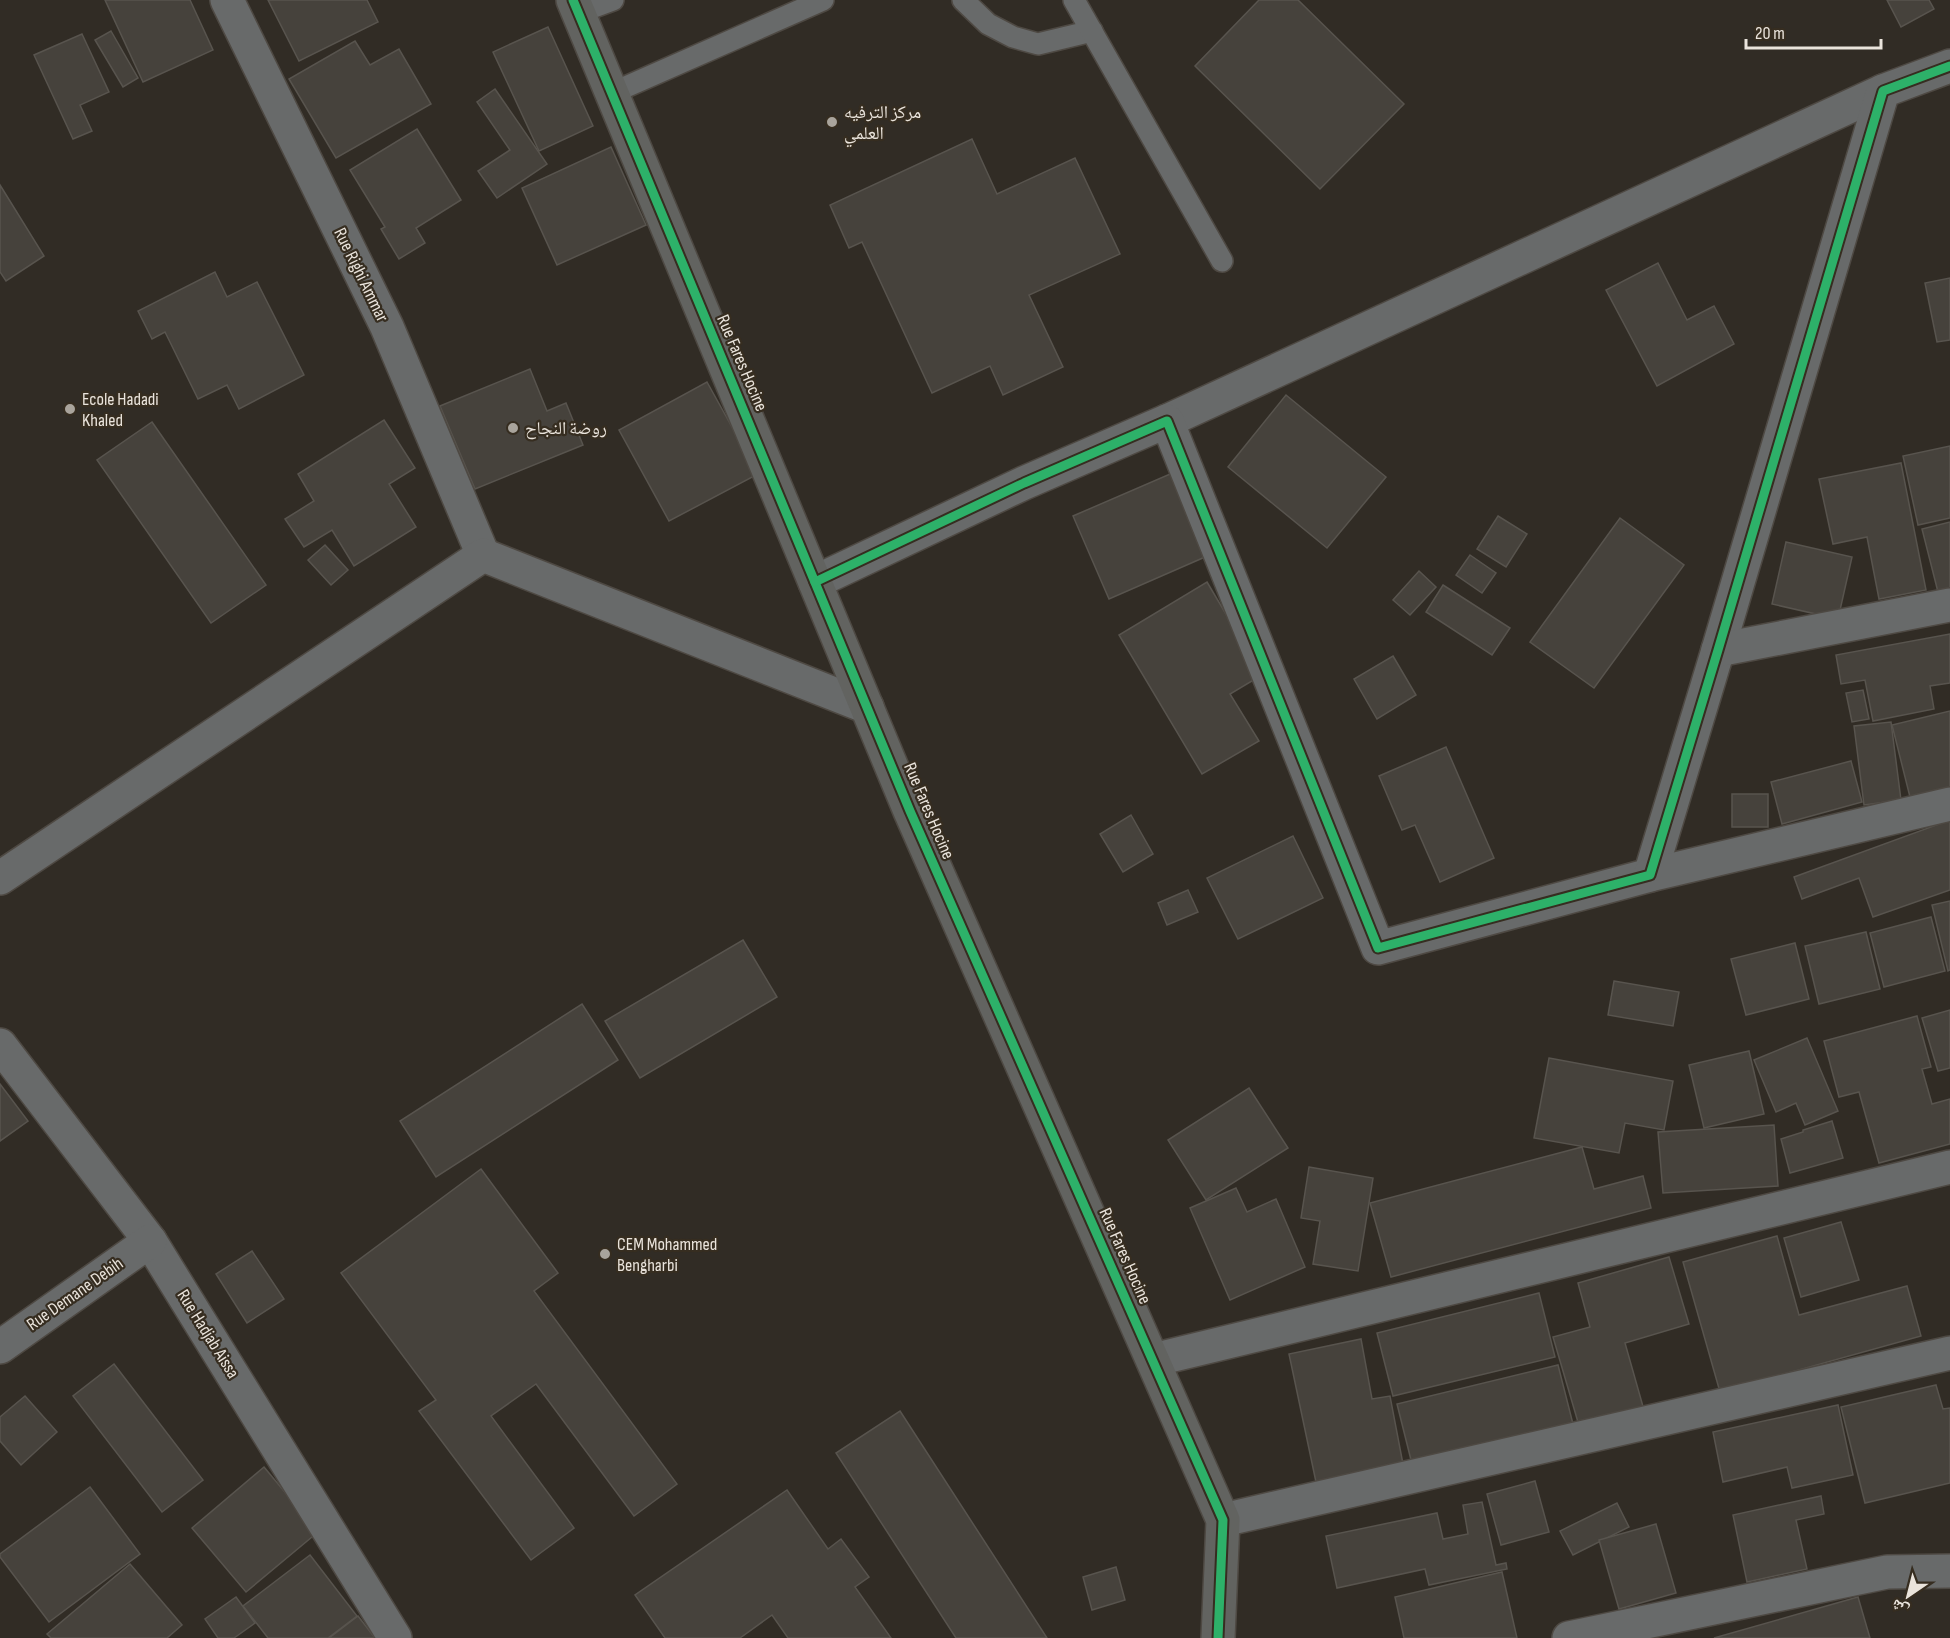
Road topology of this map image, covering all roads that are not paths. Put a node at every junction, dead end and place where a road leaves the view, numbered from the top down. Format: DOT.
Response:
graph roads {
  1 [pos="227,0"];
  2 [pos="613,0"];
  3 [pos="823,0"];
  4 [pos="963,0"];
  5 [pos="1074,0"];
  6 [pos="576,6"];
  7 [pos="1092,31"];
  8 [pos="1950,66"];
  9 [pos="1882,92"];
  10 [pos="612,93"];
  11 [pos="1221,261"];
  12 [pos="1167,421"];
  13 [pos="483,555"];
  14 [pos="815,582"];
  15 [pos="1950,605"];
  16 [pos="1718,650"];
  17 [pos="867,707"];
  18 [pos="1950,804"];
  19 [pos="1650,874"];
  20 [pos="0,878"];
  21 [pos="0,1045"];
  22 [pos="1950,1167"];
  23 [pos="150,1241"];
  24 [pos="0,1347"];
  25 [pos="1950,1353"];
  26 [pos="1153,1360"];
  27 [pos="1223,1520"];
  28 [pos="1950,1571"];
  29 [pos="395,1638"];
  30 [pos="1218,1638"];
  31 [pos="1569,1638"];
  1 -- 13 [label="street, Rue Righi Ammar"];
  2 -- 6 [label="lane"];
  3 -- 10 [label="lane"];
  4 -- 7 [label="lane"];
  5 -- 7 [label="lane"];
  6 -- 10 [label="street, Rue Fares Hocine"];
  7 -- 11 [label="lane"];
  8 -- 9 [label="street"];
  9 -- 12 [label="street"];
  9 -- 16 [label="street"];
  10 -- 14 [label="street, Rue Fares Hocine"];
  12 -- 14 [label="street"];
  12 -- 19 [label="street"];
  13 -- 17 [label="street"];
  13 -- 20 [label="street"];
  14 -- 17 [label="street, Rue Fares Hocine"];
  15 -- 16 [label="street"];
  16 -- 19 [label="street"];
  17 -- 26 [label="street, Rue Fares Hocine"];
  18 -- 19 [label="street"];
  21 -- 23 [label="street, Rue Hadjab Aissa"];
  22 -- 26 [label="street"];
  23 -- 24 [label="street, Rue Demane Debih"];
  23 -- 29 [label="street, Rue Hadjab Aissa"];
  25 -- 27 [label="street"];
  26 -- 27 [label="street, Rue Fares Hocine"];
  27 -- 30 [label="street, Rue Fares Hocine"];
  28 -- 31 [label="street"];
}
